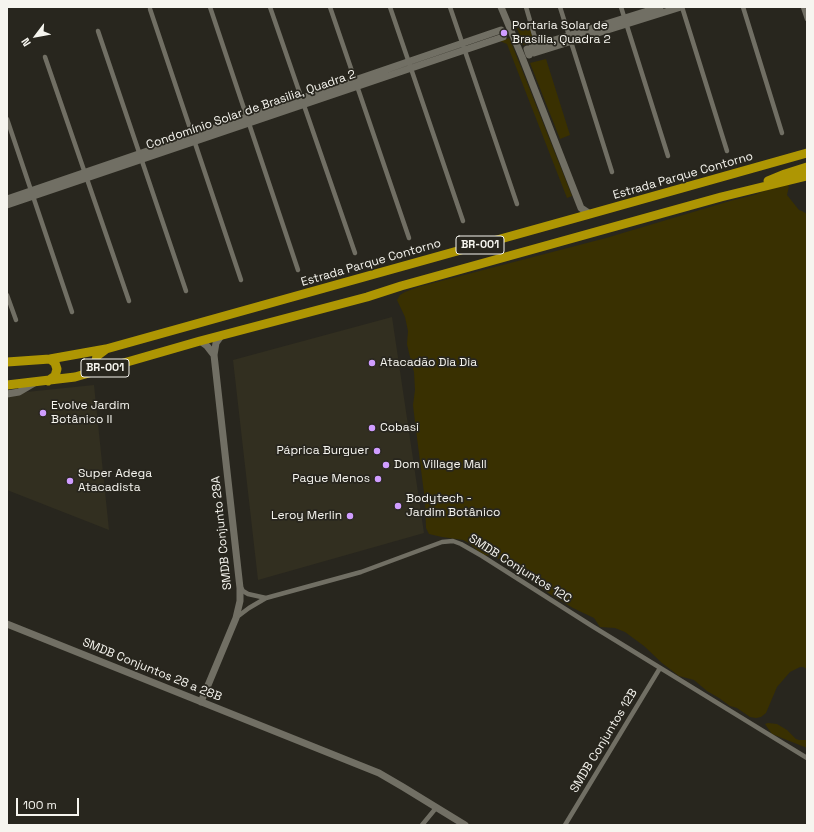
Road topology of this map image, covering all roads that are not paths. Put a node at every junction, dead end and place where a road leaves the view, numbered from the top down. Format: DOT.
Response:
graph roads {
  1 [pos="210,7"];
  2 [pos="270,7"];
  3 [pos="330,7"];
  4 [pos="390,7"];
  5 [pos="450,7"];
  6 [pos="501,7"];
  7 [pos="526,7"];
  8 [pos="560,7"];
  9 [pos="621,7"];
  10 [pos="660,7"];
  11 [pos="681,7"];
  12 [pos="743,7"];
  13 [pos="803,7"];
  14 [pos="150,9"];
  15 [pos="807,18"];
  16 [pos="626,21"];
  17 [pos="98,31"];
  18 [pos="504,33"];
  19 [pos="570,38"];
  20 [pos="464,47"];
  21 [pos="530,51"];
  22 [pos="46,57"];
  23 [pos="410,65"];
  24 [pos="356,83"];
  25 [pos="303,101"];
  26 [pos="7,119"];
  27 [pos="248,120"];
  28 [pos="782,133"];
  29 [pos="194,138"];
  30 [pos="727,151"];
  31 [pos="807,153"];
  32 [pos="140,156"];
  33 [pos="668,156"];
  34 [pos="807,158"];
  35 [pos="807,167"];
  36 [pos="612,172"];
  37 [pos="86,175"];
  38 [pos="727,176"];
  39 [pos="807,176"];
  40 [pos="739,192"];
  41 [pos="32,193"];
  42 [pos="7,199"];
  43 [pos="517,204"];
  44 [pos="7,205"];
  45 [pos="581,208"];
  46 [pos="590,214"];
  47 [pos="578,218"];
  48 [pos="463,221"];
  49 [pos="409,238"];
  50 [pos="354,252"];
  51 [pos="298,270"];
  52 [pos="241,280"];
  53 [pos="186,291"];
  54 [pos="7,295"];
  55 [pos="129,301"];
  56 [pos="72,312"];
  57 [pos="16,320"];
  58 [pos="221,336"];
  59 [pos="200,341"];
  60 [pos="106,349"];
  61 [pos="214,355"];
  62 [pos="50,359"];
  63 [pos="8,362"];
  64 [pos="112,366"];
  65 [pos="48,381"];
  66 [pos="36,382"];
  67 [pos="7,385"];
  68 [pos="7,394"];
  69 [pos="238,582"];
  70 [pos="266,598"];
  71 [pos="236,618"];
  72 [pos="7,624"];
  73 [pos="660,668"];
  74 [pos="201,702"];
  75 [pos="807,758"];
  76 [pos="436,808"];
  77 [pos="422,825"];
  78 [pos="465,825"];
  79 [pos="565,825"];
  1 -- 27 [label="street"];
  2 -- 25 [label="street"];
  3 -- 24 [label="street"];
  4 -- 23 [label="street"];
  5 -- 20 [label="street"];
  6 -- 18 [label="street"];
  7 -- 21 [label="street"];
  8 -- 19 [label="street"];
  9 -- 16 [label="street"];
  10 -- 16 [label="street"];
  11 -- 16 [label="street"];
  11 -- 30 [label="street"];
  12 -- 28 [label="street"];
  13 -- 15 [label="street"];
  14 -- 29 [label="street"];
  16 -- 19 [label="street"];
  16 -- 33 [label="street"];
  17 -- 32 [label="street"];
  18 -- 20 [label="street, Condomínio Solar de Brasilia, Quadra 2"];
  18 -- 21 [label="street"];
  19 -- 21 [label="street"];
  19 -- 36 [label="street"];
  20 -- 23 [label="street, Condomínio Solar de Brasilia, Quadra 2"];
  20 -- 43 [label="street"];
  21 -- 45 [label="street"];
  22 -- 37 [label="street"];
  23 -- 24 [label="street, Condomínio Solar de Brasilia, Quadra 2"];
  23 -- 48 [label="street"];
  24 -- 25 [label="street, Condomínio Solar de Brasilia, Quadra 2"];
  24 -- 49 [label="street"];
  25 -- 27 [label="street, Condomínio Solar de Brasilia, Quadra 2"];
  25 -- 50 [label="street"];
  26 -- 41 [label="street"];
  27 -- 29 [label="street, Condomínio Solar de Brasilia, Quadra 2"];
  27 -- 51 [label="street"];
  29 -- 32 [label="street, Condomínio Solar de Brasilia, Quadra 2"];
  29 -- 52 [label="street"];
  31 -- 38 [label="highway, Estrada Parque Contorno / BR-001"];
  32 -- 37 [label="street, Condomínio Solar de Brasilia, Quadra 2"];
  32 -- 53 [label="street"];
  34 -- 38 [label="highway"];
  35 -- 40 [label="highway"];
  37 -- 41 [label="street, Condomínio Solar de Brasilia, Quadra 2"];
  37 -- 55 [label="street"];
  38 -- 46 [label="highway, Estrada Parque Contorno / BR-001"];
  39 -- 40 [label="highway, BR-001"];
  40 -- 58 [label="highway, BR-001"];
  41 -- 42 [label="street, Condomínio Solar de Brasilia, Quadra 2"];
  41 -- 44 [label="street, Condomínio Solar de Brasilia, Quadra 2"];
  41 -- 56 [label="street"];
  45 -- 46 [label="street"];
  45 -- 47 [label="street"];
  46 -- 47 [label="highway, Estrada Parque Contorno / BR-001"];
  47 -- 60 [label="highway, Estrada Parque Contorno / BR-001"];
  54 -- 57 [label="street"];
  58 -- 59 [label="highway, BR-001"];
  58 -- 61 [label="street"];
  59 -- 61 [label="street"];
  59 -- 64 [label="highway, BR-001"];
  60 -- 62 [label="highway, Estrada Parque Contorno / BR-001"];
  60 -- 64 [label="highway"];
  61 -- 69 [label="street, SMDB Conjunto 28A"];
  62 -- 63 [label="highway, Estrada Parque Contorno / BR-001"];
  62 -- 65 [label="highway"];
  64 -- 65 [label="highway, BR-001"];
  65 -- 66 [label="highway, BR-001"];
  66 -- 67 [label="highway, BR-001"];
  66 -- 68 [label="street"];
  69 -- 70 [label="street, SMDB Conjuntos 12C"];
  69 -- 71 [label="street, SMDB Conjunto 28A"];
  70 -- 71 [label="street, SMDB Conjuntos 12C"];
  70 -- 73 [label="street, SMDB Conjuntos 12C"];
  71 -- 74 [label="street, SMDB Conjunto 28A"];
  72 -- 74 [label="street, SMDB Conjuntos 28 a 28B"];
  73 -- 75 [label="street, SMDB Conjuntos 12C"];
  73 -- 79 [label="street, SMDB Conjuntos 12B"];
  74 -- 76 [label="street, SMDB Conjuntos 28 a 28B"];
  76 -- 77 [label="street"];
  76 -- 78 [label="street, SMDB Conjuntos 28 a 28B"];
}
